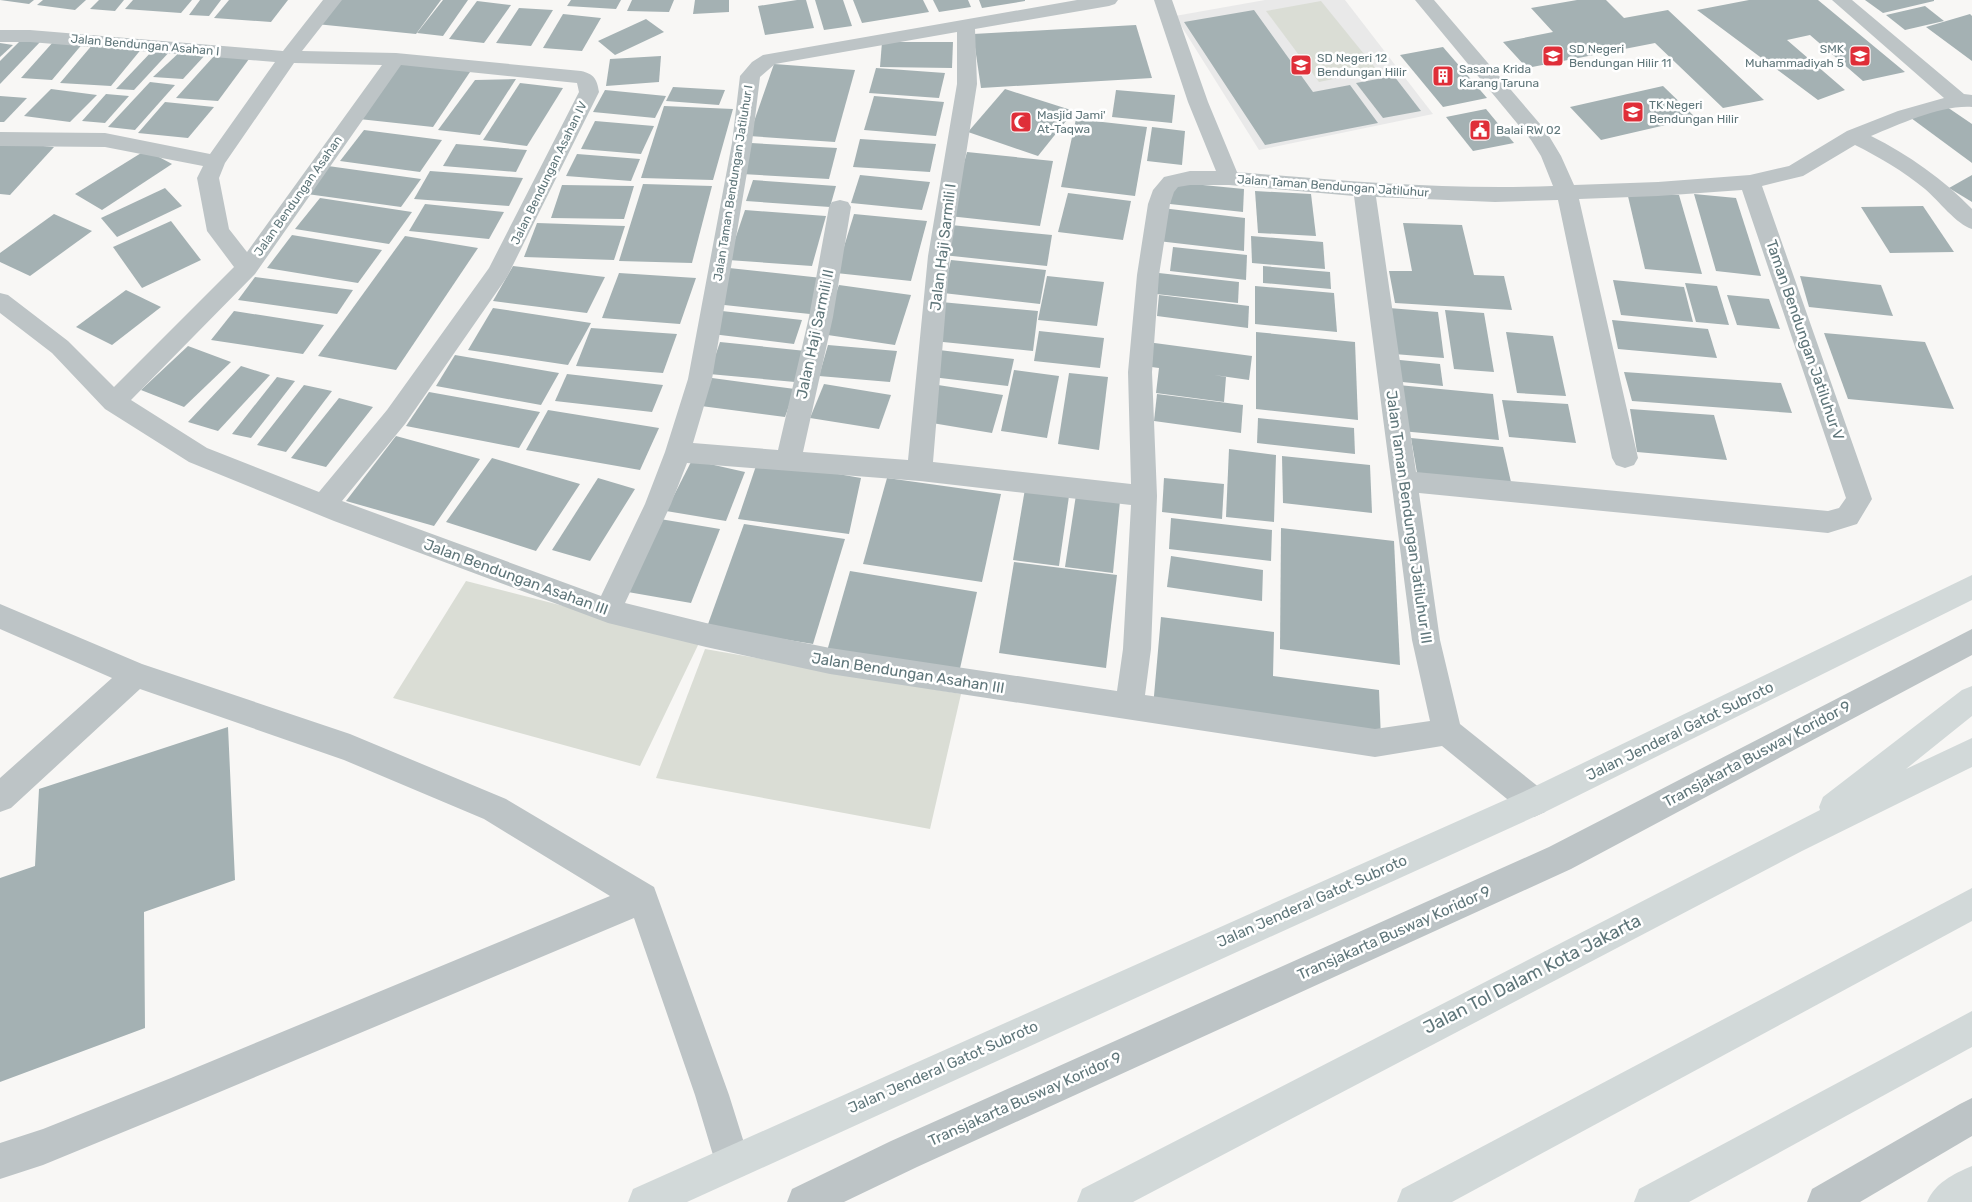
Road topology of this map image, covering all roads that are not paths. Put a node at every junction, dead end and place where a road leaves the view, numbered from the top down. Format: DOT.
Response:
graph roads {
  1 [pos="333,0"];
  2 [pos="1109,0"];
  3 [pos="1163,0"];
  4 [pos="1424,0"];
  5 [pos="1840,0"];
  6 [pos="966,24"];
  7 [pos="0,36"];
  8 [pos="290,57"];
  9 [pos="396,59"];
  10 [pos="1965,100"];
  11 [pos="1854,136"];
  12 [pos="0,139"];
  13 [pos="215,162"];
  14 [pos="1229,178"];
  15 [pos="1750,182"];
  16 [pos="1364,190"];
  17 [pos="1567,193"];
  18 [pos="840,207"];
  19 [pos="1972,222"];
  20 [pos="247,268"];
  21 [pos="0,301"];
  22 [pos="114,402"];
  23 [pos="678,452"];
  24 [pos="1625,458"];
  25 [pos="788,460"];
  26 [pos="920,471"];
  27 [pos="1404,482"];
  28 [pos="1144,496"];
  29 [pos="324,505"];
  30 [pos="1972,588"];
  31 [pos="608,611"];
  32 [pos="0,616"];
  33 [pos="1972,641"];
  34 [pos="136,675"];
  35 [pos="1972,699"];
  36 [pos="1129,707"];
  37 [pos="1447,732"];
  38 [pos="1972,752"];
  39 [pos="0,798"];
  40 [pos="1534,802"];
  41 [pos="1791,840"];
  42 [pos="643,898"];
  43 [pos="1972,904"];
  44 [pos="1972,1028"];
  45 [pos="1972,1116"];
  46 [pos="0,1161"];
  47 [pos="732,1162"];
  48 [pos="1972,1184"];
  49 [pos="646,1202"];
  50 [pos="805,1202"];
  51 [pos="1095,1202"];
  52 [pos="1415,1202"];
  53 [pos="1652,1202"];
  54 [pos="1826,1202"];
  55 [pos="1945,1202"];
  1 -- 8 [label="street, Jalan Bendungan Asahan"];
  2 -- 6 [label="street, Jalan Taman Bendungan Jatiluhur I"];
  3 -- 14 [label="street, Jalan Taman Bendungan Jatiluhur"];
  4 -- 17 [label="street"];
  5 -- 10 [label="street, Jalan Taman Bendungan Jatiluhur"];
  6 -- 23 [label="street, Jalan Taman Bendungan Jatiluhur I"];
  6 -- 26 [label="street, Jalan Haji Sarmili I"];
  7 -- 8 [label="street, Jalan Bendungan Asahan I"];
  8 -- 9 [label="street, Jalan Bendungan Asahan IV"];
  8 -- 13 [label="street, Jalan Bendungan Asahan"];
  9 -- 20 [label="street, Jalan Bendungan Asahan"];
  9 -- 29 [label="street, Jalan Bendungan Asahan IV"];
  10 -- 11 [label="street, Jalan Taman Bendungan Jatiluhur"];
  11 -- 15 [label="street, Jalan Taman Bendungan Jatiluhur"];
  11 -- 19 [label="street"];
  12 -- 13 [label="street"];
  13 -- 20 [label="street, Jalan Bendungan Asahan"];
  14 -- 16 [label="street, Jalan Taman Bendungan Jatiluhur"];
  14 -- 28 [label="street"];
  15 -- 17 [label="street, Jalan Taman Bendungan Jatiluhur"];
  15 -- 27 [label="street, Taman Bendungan Jatiluhur V"];
  16 -- 17 [label="street, Jalan Taman Bendungan Jatiluhur"];
  16 -- 27 [label="street, Jalan Taman Bendungan Jatiluhur III"];
  17 -- 24 [label="street"];
  18 -- 25 [label="street, Jalan Haji Sarmili II"];
  20 -- 22 [label="street"];
  21 -- 22 [label="street"];
  22 -- 29 [label="street, Jalan Bendungan Asahan III"];
  23 -- 25 [label="street"];
  23 -- 31 [label="street, Jalan Taman Bendungan Jatiluhur I"];
  25 -- 26 [label="street"];
  26 -- 28 [label="street"];
  27 -- 37 [label="street, Jalan Taman Bendungan Jatiluhur III"];
  28 -- 36 [label="street"];
  29 -- 31 [label="street, Jalan Bendungan Asahan III"];
  30 -- 40 [label="highway, Jalan Jenderal Gatot Subroto"];
  31 -- 36 [label="street, Jalan Bendungan Asahan III"];
  32 -- 34 [label="street"];
  33 -- 50 [label="street, Transjakarta Busway Koridor 9"];
  34 -- 39 [label="street"];
  34 -- 42 [label="street"];
  35 -- 41 [label="highway"];
  36 -- 37 [label="street, Jalan Bendungan Asahan III"];
  37 -- 40 [label="street"];
  38 -- 41 [label="highway, Jalan Tol Dalam Kota Jakarta"];
  40 -- 47 [label="highway, Jalan Jenderal Gatot Subroto"];
  41 -- 51 [label="highway, Jalan Tol Dalam Kota Jakarta"];
  42 -- 46 [label="street"];
  42 -- 47 [label="street"];
  43 -- 52 [label="highway"];
  44 -- 53 [label="highway"];
  45 -- 54 [label="street"];
  47 -- 49 [label="highway, Jalan Jenderal Gatot Subroto"];
  48 -- 55 [label="highway"];
}
